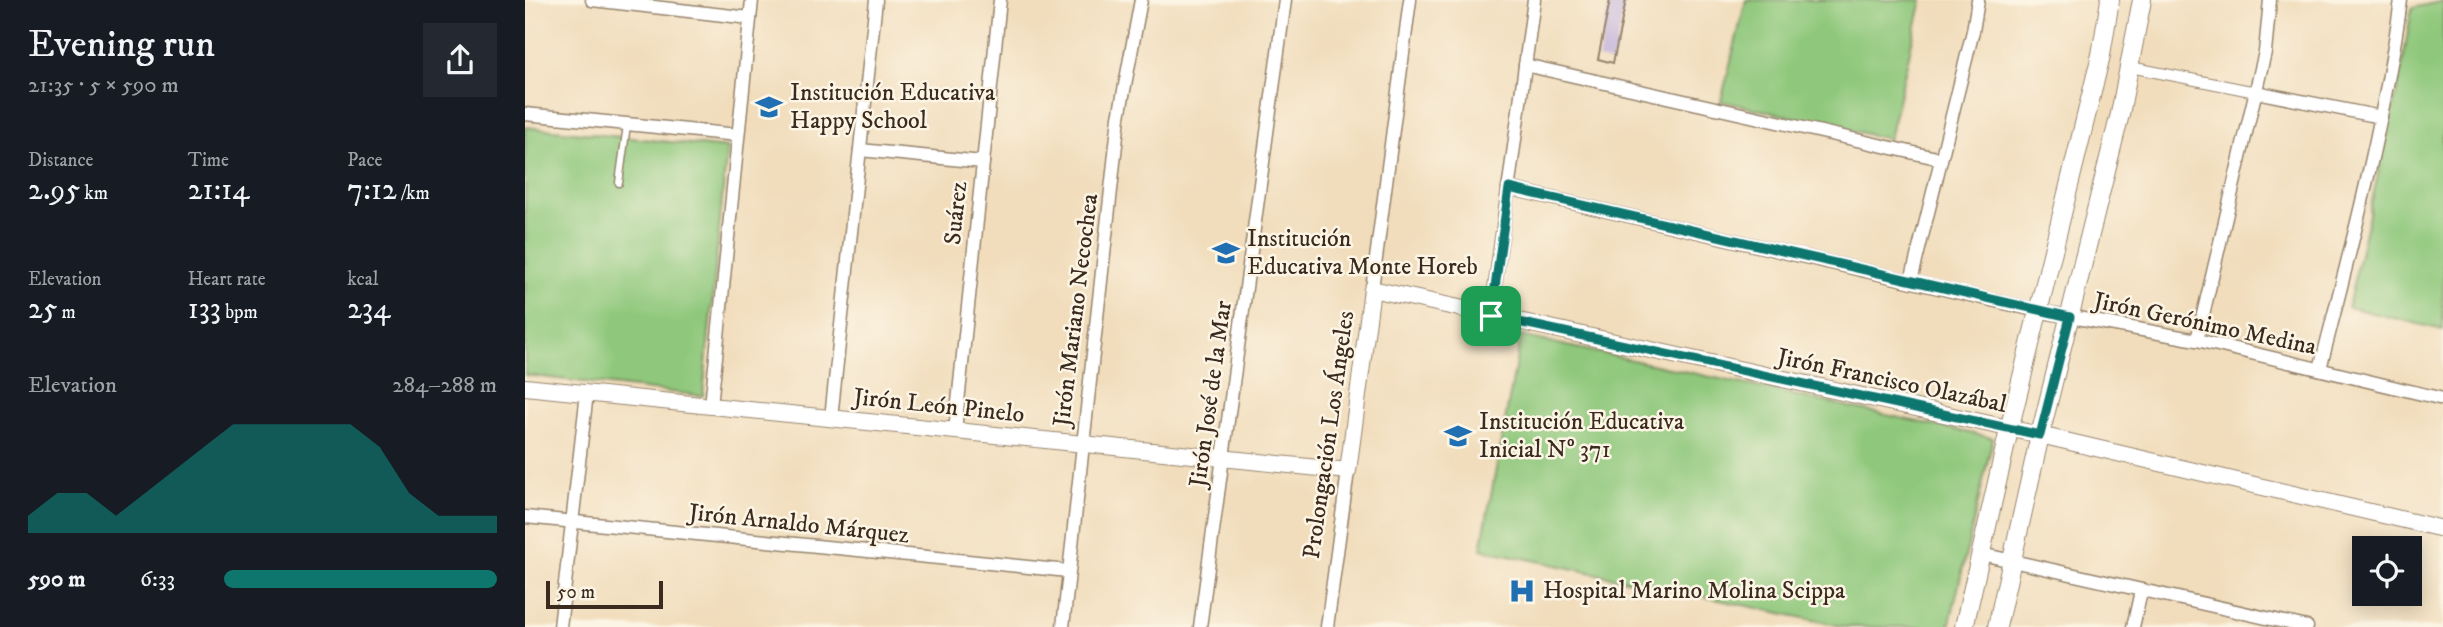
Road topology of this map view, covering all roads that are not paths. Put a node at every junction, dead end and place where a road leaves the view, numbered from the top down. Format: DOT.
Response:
graph roads {
  1 [pos="592,0"];
  2 [pos="752,0"];
  3 [pos="876,0"];
  4 [pos="1000,0"];
  5 [pos="1141,0"];
  6 [pos="1285,0"];
  7 [pos="1411,0"];
  8 [pos="1534,0"];
  9 [pos="1978,0"];
  10 [pos="2111,0"];
  11 [pos="2142,0"];
  12 [pos="2270,0"];
  13 [pos="2401,0"];
  14 [pos="750,18"];
  15 [pos="1525,65"];
  16 [pos="2130,67"];
  17 [pos="2256,92"];
  18 [pos="525,114"];
  19 [pos="2381,117"];
  20 [pos="628,125"];
  21 [pos="738,135"];
  22 [pos="860,150"];
  23 [pos="1941,159"];
  24 [pos="983,162"];
  25 [pos="619,183"];
  26 [pos="1509,188"];
  27 [pos="1911,281"];
  28 [pos="1372,289"];
  29 [pos="2039,310"];
  30 [pos="1491,316"];
  31 [pos="2070,317"];
  32 [pos="2197,340"];
  33 [pos="2320,369"];
  34 [pos="525,387"];
  35 [pos="587,393"];
  36 [pos="2443,399"];
  37 [pos="711,406"];
  38 [pos="831,418"];
  39 [pos="2009,430"];
  40 [pos="955,431"];
  41 [pos="2040,435"];
  42 [pos="1081,443"];
  43 [pos="1223,458"];
  44 [pos="1348,471"];
  45 [pos="525,517"];
  46 [pos="572,522"];
  47 [pos="2443,529"];
  48 [pos="1981,554"];
  49 [pos="2012,561"];
  50 [pos="1068,571"];
  51 [pos="2141,592"];
  52 [pos="2263,622"];
  53 [pos="560,627"];
  54 [pos="1063,627"];
  55 [pos="1200,627"];
  56 [pos="1327,627"];
  57 [pos="1964,627"];
  58 [pos="1997,627"];
  59 [pos="2133,627"];
  60 [pos="2307,627"];
  1 -- 14 [label="street"];
  2 -- 14 [label="street"];
  3 -- 22 [label="street"];
  4 -- 24 [label="street, Suárez"];
  5 -- 42 [label="street, Jirón Mariano Necochea"];
  6 -- 43 [label="street, Jirón José de la Mar"];
  7 -- 28 [label="street, Prolongación Los Ángeles"];
  8 -- 15 [label="street"];
  9 -- 23 [label="street"];
  10 -- 29 [label="main road"];
  11 -- 16 [label="main road"];
  12 -- 17 [label="street"];
  13 -- 19 [label="street"];
  14 -- 21 [label="street"];
  15 -- 23 [label="street"];
  15 -- 26 [label="street"];
  16 -- 17 [label="street"];
  16 -- 31 [label="main road"];
  17 -- 19 [label="street"];
  17 -- 32 [label="street"];
  18 -- 20 [label="street"];
  19 -- 33 [label="street"];
  20 -- 21 [label="street"];
  20 -- 25 [label="lane"];
  21 -- 37 [label="street"];
  22 -- 24 [label="street"];
  22 -- 38 [label="street"];
  23 -- 27 [label="street"];
  24 -- 40 [label="street, Suárez"];
  26 -- 27 [label="street, Jirón Gerónimo Medina"];
  26 -- 30 [label="street"];
  27 -- 29 [label="street, Jirón Gerónimo Medina"];
  28 -- 30 [label="street, Jirón Francisco Olazábal"];
  28 -- 44 [label="street, Prolongación Los Ángeles"];
  29 -- 31 [label="street, Jirón Gerónimo Medina"];
  29 -- 39 [label="main road"];
  30 -- 39 [label="street, Jirón Francisco Olazábal"];
  31 -- 32 [label="street, Jirón Gerónimo Medina"];
  31 -- 41 [label="main road"];
  32 -- 33 [label="street, Jirón Gerónimo Medina"];
  33 -- 36 [label="street, Jirón Gerónimo Medina"];
  34 -- 35 [label="street, Jirón León Pinelo"];
  35 -- 37 [label="street, Jirón León Pinelo"];
  35 -- 46 [label="street"];
  37 -- 38 [label="street, Jirón León Pinelo"];
  38 -- 40 [label="street, Jirón León Pinelo"];
  39 -- 41 [label="street, Jirón Francisco Olazábal"];
  39 -- 48 [label="main road"];
  40 -- 42 [label="street, Jirón León Pinelo"];
  41 -- 47 [label="street, Jirón Francisco Olazábal"];
  41 -- 49 [label="main road"];
  42 -- 43 [label="street, Jirón León Pinelo"];
  42 -- 50 [label="street, Jirón Mariano Necochea"];
  43 -- 44 [label="street, Jirón León Pinelo"];
  43 -- 55 [label="street, Jirón José de la Mar"];
  44 -- 56 [label="street, Prolongación Los Ángeles"];
  45 -- 46 [label="street, Jirón Arnaldo Márquez"];
  46 -- 50 [label="street, Jirón Arnaldo Márquez"];
  46 -- 53 [label="street"];
  48 -- 49 [label="street"];
  48 -- 57 [label="main road"];
  49 -- 51 [label="street"];
  49 -- 58 [label="main road"];
  50 -- 54 [label="street, Jirón Mariano Necochea"];
  51 -- 52 [label="street"];
  51 -- 59 [label="street"];
  52 -- 60 [label="street"];
}
